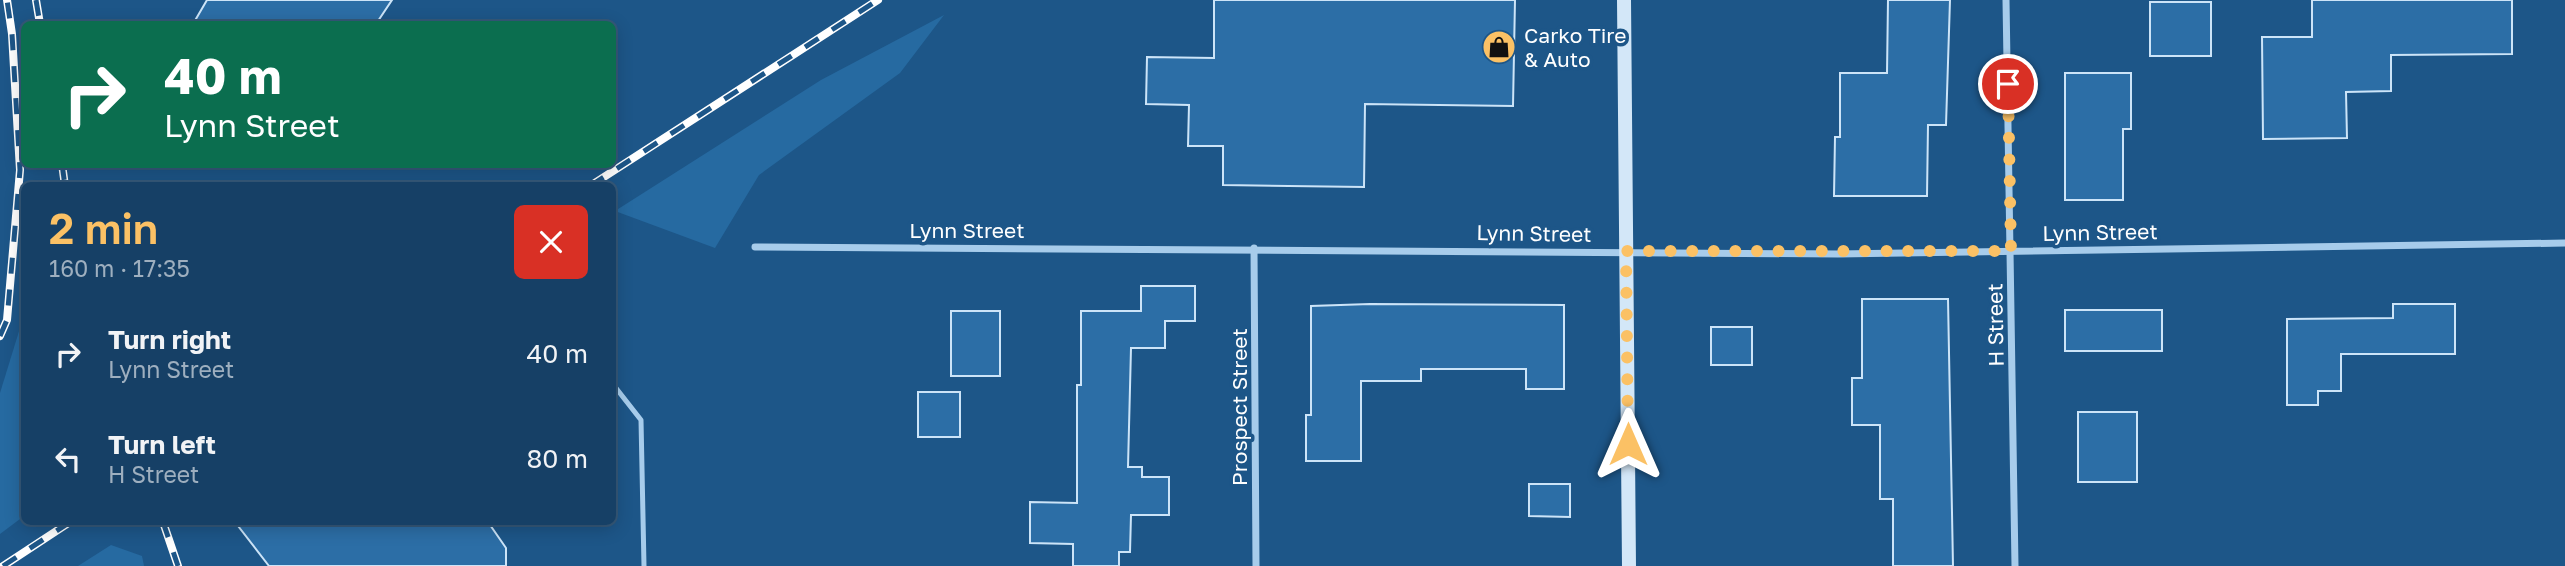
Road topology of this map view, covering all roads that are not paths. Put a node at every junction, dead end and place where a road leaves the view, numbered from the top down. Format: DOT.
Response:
graph roads {
  1 [pos="1624,0"];
  2 [pos="2006,0"];
  3 [pos="2565,243"];
  4 [pos="755,247"];
  5 [pos="1254,248"];
  6 [pos="1626,251"];
  7 [pos="2011,251"];
  8 [pos="616,388"];
  9 [pos="644,566"];
  10 [pos="1256,566"];
  11 [pos="1629,566"];
  12 [pos="2015,566"];
  1 -- 6 [label="street"];
  2 -- 7 [label="street, H Street"];
  3 -- 7 [label="street, Lynn Street"];
  4 -- 5 [label="street, Lynn Street"];
  5 -- 6 [label="street, Lynn Street"];
  5 -- 10 [label="street, Prospect Street"];
  6 -- 7 [label="street, Lynn Street"];
  6 -- 11 [label="street"];
  7 -- 12 [label="street, H Street"];
  8 -- 9 [label="lane"];
}
